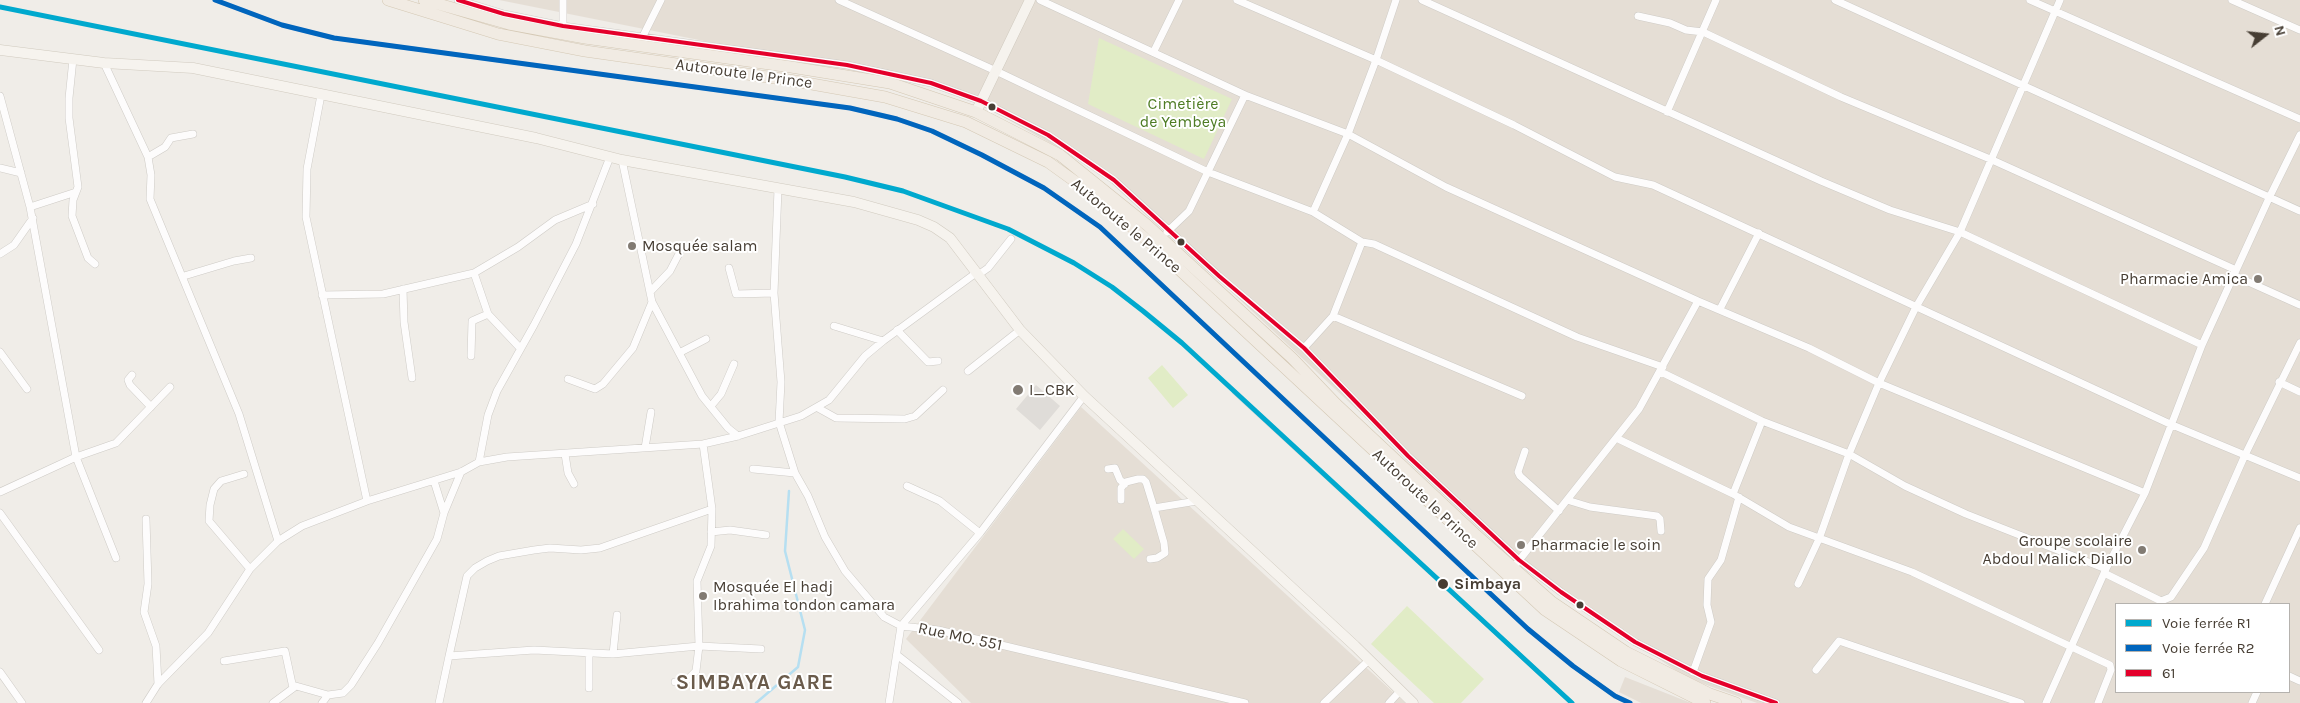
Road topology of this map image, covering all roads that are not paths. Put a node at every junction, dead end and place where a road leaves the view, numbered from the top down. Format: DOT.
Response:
graph roads {
  1 [pos="388,0"];
  2 [pos="424,0"];
  3 [pos="458,0"];
  4 [pos="563,0"];
  5 [pos="661,0"];
  6 [pos="839,0"];
  7 [pos="1030,0"];
  8 [pos="1040,0"];
  9 [pos="1179,0"];
  10 [pos="1237,0"];
  11 [pos="1396,0"];
  12 [pos="1422,0"];
  13 [pos="1716,0"];
  14 [pos="1834,0"];
  15 [pos="2030,0"];
  16 [pos="2060,0"];
  17 [pos="2232,0"];
  18 [pos="2055,11"];
  19 [pos="1638,16"];
  20 [pos="563,26"];
  21 [pos="2300,30"];
  22 [pos="1703,32"];
  23 [pos="641,41"];
  24 [pos="0,50"];
  25 [pos="1154,51"];
  26 [pos="73,59"];
  27 [pos="1376,60"];
  28 [pos="104,62"];
  29 [pos="996,71"];
  30 [pos="2023,84"];
  31 [pos="320,95"];
  32 [pos="1246,95"];
  33 [pos="0,96"];
  34 [pos="979,106"];
  35 [pos="1667,112"];
  36 [pos="2300,119"];
  37 [pos="193,134"];
  38 [pos="1348,134"];
  39 [pos="2300,135"];
  40 [pos="148,157"];
  41 [pos="610,157"];
  42 [pos="1990,159"];
  43 [pos="622,160"];
  44 [pos="0,168"];
  45 [pos="1208,172"];
  46 [pos="21,173"];
  47 [pos="778,190"];
  48 [pos="76,192"];
  49 [pos="2270,196"];
  50 [pos="593,204"];
  51 [pos="30,207"];
  52 [pos="2300,211"];
  53 [pos="1313,212"];
  54 [pos="32,218"];
  55 [pos="1170,230"];
  56 [pos="1960,232"];
  57 [pos="1759,233"];
  58 [pos="1011,239"];
  59 [pos="1161,239"];
  60 [pos="1362,242"];
  61 [pos="683,246"];
  62 [pos="0,254"];
  63 [pos="251,258"];
  64 [pos="95,264"];
  65 [pos="729,268"];
  66 [pos="2234,272"];
  67 [pos="474,273"];
  68 [pos="977,274"];
  69 [pos="184,276"];
  70 [pos="403,289"];
  71 [pos="650,292"];
  72 [pos="774,293"];
  73 [pos="322,295"];
  74 [pos="1698,301"];
  75 [pos="652,302"];
  76 [pos="2300,305"];
  77 [pos="1916,307"];
  78 [pos="1720,309"];
  79 [pos="488,314"];
  80 [pos="1333,316"];
  81 [pos="834,326"];
  82 [pos="897,330"];
  83 [pos="1020,330"];
  84 [pos="706,339"];
  85 [pos="883,341"];
  86 [pos="2300,343"];
  87 [pos="2202,345"];
  88 [pos="520,348"];
  89 [pos="1304,348"];
  90 [pos="0,352"];
  91 [pos="679,353"];
  92 [pos="471,356"];
  93 [pos="938,361"];
  94 [pos="734,364"];
  95 [pos="968,370"];
  96 [pos="1662,370"];
  97 [pos="132,374"];
  98 [pos="412,378"];
  99 [pos="568,379"];
  100 [pos="2279,382"];
  101 [pos="1879,383"];
  102 [pos="170,387"];
  103 [pos="27,389"];
  104 [pos="943,390"];
  105 [pos="2300,392"];
  106 [pos="1084,396"];
  107 [pos="1522,396"];
  108 [pos="711,406"];
  109 [pos="151,407"];
  110 [pos="818,408"];
  111 [pos="652,412"];
  112 [pos="1762,421"];
  113 [pos="779,422"];
  114 [pos="2170,424"];
  115 [pos="738,436"];
  116 [pos="1616,438"];
  117 [pos="703,444"];
  118 [pos="645,448"];
  119 [pos="1526,452"];
  120 [pos="565,454"];
  121 [pos="1849,454"];
  122 [pos="2245,455"];
  123 [pos="76,457"];
  124 [pos="1404,460"];
  125 [pos="478,462"];
  126 [pos="753,468"];
  127 [pos="1108,469"];
  128 [pos="461,472"];
  129 [pos="794,473"];
  130 [pos="244,474"];
  131 [pos="2300,478"];
  132 [pos="434,481"];
  133 [pos="574,484"];
  134 [pos="1124,484"];
  135 [pos="907,486"];
  136 [pos="0,492"];
  137 [pos="2145,493"];
  138 [pos="1736,495"];
  139 [pos="1121,500"];
  140 [pos="1567,500"];
  141 [pos="366,501"];
  142 [pos="1197,501"];
  143 [pos="1154,508"];
  144 [pos="712,509"];
  145 [pos="1558,511"];
  146 [pos="0,513"];
  147 [pos="444,514"];
  148 [pos="146,519"];
  149 [pos="2300,528"];
  150 [pos="1662,531"];
  151 [pos="711,532"];
  152 [pos="980,533"];
  153 [pos="766,535"];
  154 [pos="1819,539"];
  155 [pos="278,541"];
  156 [pos="116,558"];
  157 [pos="1150,559"];
  158 [pos="1516,564"];
  159 [pos="250,569"];
  160 [pos="2105,571"];
  161 [pos="1798,584"];
  162 [pos="2162,603"];
  163 [pos="2265,603"];
  164 [pos="618,615"];
  165 [pos="901,626"];
  166 [pos="699,646"];
  167 [pos="2071,647"];
  168 [pos="761,649"];
  169 [pos="99,650"];
  170 [pos="589,652"];
  171 [pos="612,654"];
  172 [pos="897,655"];
  173 [pos="449,656"];
  174 [pos="1368,660"];
  175 [pos="224,661"];
  176 [pos="1816,670"];
  177 [pos="0,672"];
  178 [pos="1693,672"];
  179 [pos="675,682"];
  180 [pos="158,684"];
  181 [pos="293,688"];
  182 [pos="588,688"];
  183 [pos="1400,691"];
  184 [pos="328,695"];
  185 [pos="22,703"];
  186 [pos="146,703"];
  187 [pos="273,703"];
  188 [pos="322,703"];
  189 [pos="439,703"];
  190 [pos="889,703"];
  191 [pos="958,703"];
  192 [pos="1245,703"];
  193 [pos="1324,703"];
  194 [pos="1389,703"];
  195 [pos="1413,703"];
  196 [pos="1705,703"];
  197 [pos="1736,703"];
  198 [pos="1776,703"];
  199 [pos="2021,703"];
  200 [pos="2046,703"];
  201 [pos="2098,703"];
  1 -- 196 [label="main road, Autoroute le Prince"];
  2 -- 23 [label="main road, Autoroute le Prince"];
  3 -- 20 [label="street"];
  4 -- 20 [label="street"];
  5 -- 23 [label="street"];
  6 -- 29 [label="street"];
  7 -- 29 [label="street"];
  8 -- 25 [label="street"];
  9 -- 25 [label="street"];
  10 -- 27 [label="street"];
  11 -- 27 [label="street"];
  12 -- 35 [label="street"];
  13 -- 22 [label="street"];
  14 -- 30 [label="street"];
  15 -- 18 [label="street"];
  16 -- 18 [label="street"];
  17 -- 21 [label="street"];
  18 -- 30 [label="street"];
  18 -- 36 [label="street"];
  19 -- 22 [label="street"];
  20 -- 23 [label="street"];
  22 -- 35 [label="street"];
  22 -- 42 [label="street"];
  23 -- 34 [label="main road, Autoroute le Prince"];
  24 -- 26 [label="street"];
  25 -- 32 [label="street"];
  26 -- 28 [label="street"];
  26 -- 48 [label="street"];
  27 -- 38 [label="street"];
  27 -- 57 [label="street"];
  28 -- 31 [label="street"];
  28 -- 40 [label="street"];
  29 -- 34 [label="street"];
  29 -- 45 [label="street"];
  30 -- 42 [label="street"];
  30 -- 49 [label="street"];
  31 -- 41 [label="street"];
  31 -- 73 [label="street"];
  32 -- 38 [label="street"];
  32 -- 45 [label="street"];
  33 -- 46 [label="street"];
  34 -- 55 [label="street"];
  34 -- 59 [label="main road, Autoroute le Prince"];
  35 -- 56 [label="street"];
  37 -- 40 [label="street"];
  38 -- 53 [label="street"];
  38 -- 74 [label="street"];
  39 -- 49 [label="street"];
  40 -- 69 [label="street"];
  41 -- 43 [label="street"];
  41 -- 50 [label="street"];
  42 -- 56 [label="street"];
  42 -- 66 [label="street"];
  43 -- 47 [label="street"];
  43 -- 71 [label="street"];
  44 -- 46 [label="street"];
  45 -- 53 [label="street"];
  45 -- 55 [label="street"];
  46 -- 51 [label="street"];
  47 -- 68 [label="street"];
  47 -- 72 [label="street"];
  48 -- 51 [label="street"];
  48 -- 64 [label="street"];
  49 -- 52 [label="street"];
  49 -- 66 [label="street"];
  50 -- 67 [label="street"];
  50 -- 88 [label="street"];
  51 -- 54 [label="street"];
  53 -- 60 [label="street"];
  54 -- 62 [label="street"];
  54 -- 123 [label="street"];
  55 -- 59 [label="street"];
  55 -- 89 [label="street"];
  56 -- 77 [label="street"];
  56 -- 87 [label="street"];
  57 -- 77 [label="street"];
  57 -- 78 [label="street"];
  58 -- 68 [label="street"];
  59 -- 124 [label="main road, Autoroute le Prince"];
  60 -- 80 [label="street"];
  60 -- 96 [label="street"];
  61 -- 71 [label="street"];
  63 -- 69 [label="street"];
  65 -- 72 [label="street"];
  66 -- 76 [label="street"];
  66 -- 87 [label="street"];
  67 -- 70 [label="street"];
  67 -- 79 [label="street"];
  68 -- 82 [label="street"];
  68 -- 83 [label="street"];
  69 -- 155 [label="street"];
  70 -- 73 [label="street"];
  70 -- 98 [label="street"];
  71 -- 75 [label="street"];
  72 -- 113 [label="street"];
  73 -- 141 [label="street"];
  74 -- 78 [label="street"];
  74 -- 96 [label="street"];
  75 -- 91 [label="street"];
  75 -- 99 [label="street"];
  77 -- 101 [label="street"];
  77 -- 114 [label="street"];
  78 -- 101 [label="street"];
  79 -- 88 [label="street"];
  79 -- 92 [label="street"];
  80 -- 89 [label="street"];
  80 -- 107 [label="street"];
  81 -- 85 [label="street"];
  82 -- 85 [label="street"];
  82 -- 93 [label="street"];
  83 -- 95 [label="street"];
  83 -- 106 [label="street"];
  84 -- 91 [label="street"];
  85 -- 110 [label="street"];
  86 -- 100 [label="street"];
  87 -- 114 [label="street"];
  88 -- 125 [label="street"];
  89 -- 124 [label="street"];
  90 -- 103 [label="street"];
  91 -- 108 [label="street"];
  94 -- 108 [label="street"];
  96 -- 112 [label="street"];
  96 -- 116 [label="street"];
  97 -- 109 [label="street"];
  100 -- 105 [label="street"];
  100 -- 122 [label="street"];
  101 -- 121 [label="street"];
  101 -- 137 [label="street"];
  102 -- 109 [label="street"];
  104 -- 110 [label="street"];
  106 -- 142 [label="street"];
  106 -- 152 [label="street, Rue MO. 551"];
  108 -- 115 [label="street"];
  109 -- 123 [label="street"];
  110 -- 113 [label="street"];
  111 -- 118 [label="street"];
  112 -- 121 [label="street"];
  112 -- 138 [label="street"];
  113 -- 115 [label="street"];
  113 -- 129 [label="street"];
  114 -- 122 [label="street"];
  114 -- 137 [label="street"];
  115 -- 117 [label="street"];
  116 -- 138 [label="street"];
  116 -- 140 [label="street"];
  117 -- 118 [label="street"];
  117 -- 144 [label="street"];
  118 -- 120 [label="street"];
  119 -- 145 [label="street"];
  120 -- 125 [label="street"];
  120 -- 133 [label="street"];
  121 -- 154 [label="street"];
  121 -- 160 [label="street"];
  122 -- 131 [label="street"];
  122 -- 162 [label="street"];
  123 -- 136 [label="street"];
  123 -- 156 [label="street"];
  124 -- 158 [label="main road, Autoroute le Prince"];
  125 -- 128 [label="street"];
  126 -- 129 [label="street"];
  127 -- 134 [label="street"];
  128 -- 132 [label="street"];
  128 -- 147 [label="street"];
  129 -- 165 [label="street"];
  130 -- 159 [label="street"];
  132 -- 141 [label="street"];
  132 -- 147 [label="street"];
  134 -- 139 [label="street"];
  134 -- 143 [label="street"];
  135 -- 152 [label="street"];
  137 -- 160 [label="street"];
  138 -- 154 [label="street"];
  138 -- 178 [label="street"];
  140 -- 145 [label="street"];
  140 -- 150 [label="street"];
  141 -- 155 [label="street"];
  142 -- 143 [label="street"];
  142 -- 174 [label="street"];
  143 -- 157 [label="street"];
  144 -- 151 [label="street"];
  144 -- 173 [label="street"];
  145 -- 158 [label="street"];
  146 -- 169 [label="street"];
  147 -- 184 [label="street"];
  148 -- 180 [label="street"];
  149 -- 163 [label="street"];
  151 -- 153 [label="street"];
  151 -- 166 [label="street"];
  152 -- 165 [label="street, Rue MO. 551"];
  154 -- 161 [label="street"];
  154 -- 167 [label="street"];
  155 -- 159 [label="street"];
  158 -- 178 [label="street"];
  158 -- 197 [label="main road, Autoroute le Prince"];
  159 -- 180 [label="street"];
  160 -- 162 [label="street"];
  160 -- 167 [label="street"];
  164 -- 171 [label="street"];
  165 -- 172 [label="street"];
  165 -- 192 [label="street, Rue MO. 551"];
  166 -- 168 [label="street"];
  166 -- 171 [label="street"];
  166 -- 179 [label="street"];
  167 -- 200 [label="street"];
  167 -- 201 [label="street"];
  170 -- 171 [label="street"];
  170 -- 173 [label="street"];
  170 -- 182 [label="street"];
  172 -- 190 [label="street"];
  172 -- 191 [label="street"];
  173 -- 189 [label="street"];
  174 -- 183 [label="street"];
  174 -- 193 [label="street"];
  175 -- 181 [label="street"];
  176 -- 199 [label="street"];
  177 -- 185 [label="street"];
  178 -- 198 [label="street"];
  180 -- 186 [label="street"];
  181 -- 184 [label="street"];
  181 -- 187 [label="street"];
  183 -- 194 [label="street"];
  183 -- 195 [label="street"];
  184 -- 188 [label="street"];
}
